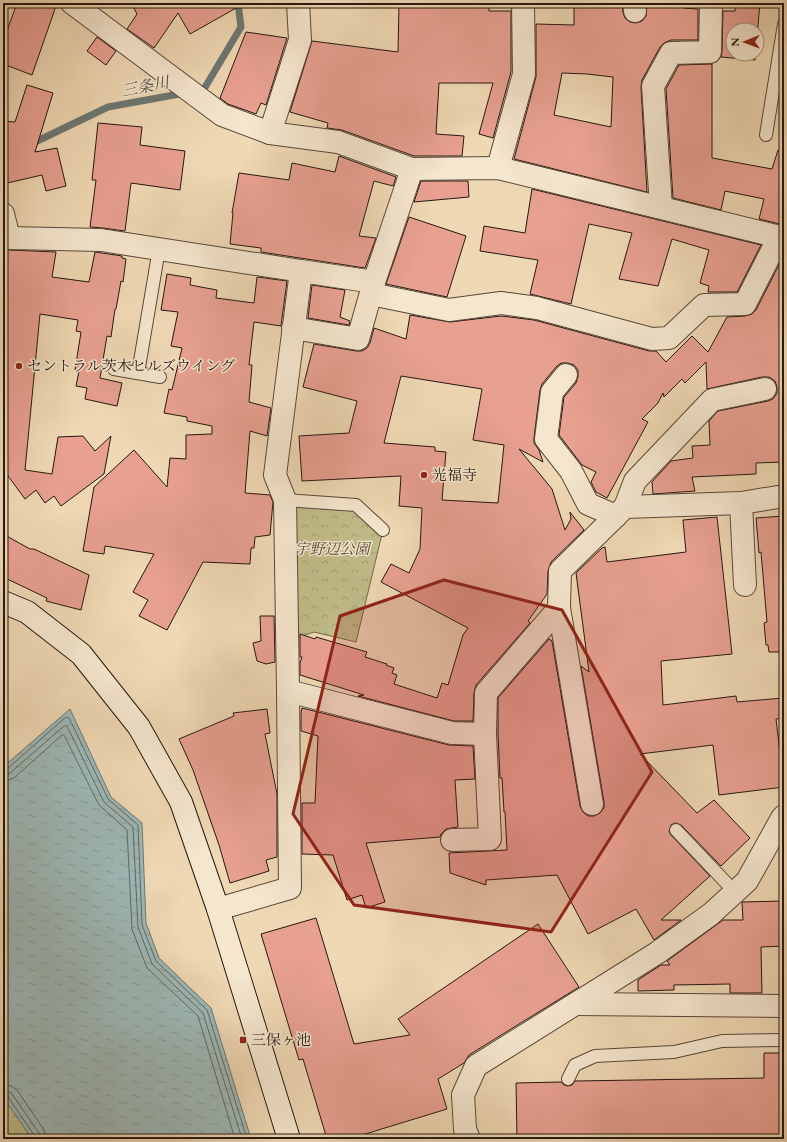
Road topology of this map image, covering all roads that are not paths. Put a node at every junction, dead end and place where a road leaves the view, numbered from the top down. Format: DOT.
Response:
graph roads {
  1 [pos="72,3"];
  2 [pos="298,3"];
  3 [pos="523,3"];
  4 [pos="711,3"];
  5 [pos="784,24"];
  6 [pos="270,133"];
  7 [pos="766,135"];
  8 [pos="498,168"];
  9 [pos="412,169"];
  10 [pos="661,207"];
  11 [pos="3,214"];
  12 [pos="782,238"];
  13 [pos="159,249"];
  14 [pos="301,271"];
  15 [pos="373,288"];
  16 [pos="293,328"];
  17 [pos="114,369"];
  18 [pos="138,373"];
  19 [pos="566,375"];
  20 [pos="160,376"];
  21 [pos="765,389"];
  22 [pos="784,496"];
  23 [pos="285,500"];
  24 [pos="741,503"];
  25 [pos="621,511"];
  26 [pos="383,530"];
  27 [pos="745,585"];
  28 [pos="3,602"];
  29 [pos="559,608"];
  30 [pos="288,691"];
  31 [pos="485,734"];
  32 [pos="592,804"];
  33 [pos="784,816"];
  34 [pos="676,830"];
  35 [pos="452,840"];
  36 [pos="735,892"];
  37 [pos="218,909"];
  38 [pos="576,1004"];
  39 [pos="784,1006"];
  40 [pos="784,1040"];
  41 [pos="568,1079"];
  42 [pos="289,1139"];
  43 [pos="469,1139"];
  1 -- 6 [label="street"];
  2 -- 6 [label="street"];
  3 -- 8 [label="street"];
  4 -- 10 [label="street"];
  5 -- 7 [label="lane"];
  6 -- 9 [label="street"];
  8 -- 9 [label="street"];
  8 -- 10 [label="street"];
  9 -- 15 [label="street"];
  10 -- 12 [label="street"];
  11 -- 13 [label="street"];
  12 -- 15 [label="street"];
  13 -- 14 [label="street"];
  13 -- 18 [label="lane"];
  14 -- 15 [label="street"];
  14 -- 16 [label="street"];
  15 -- 16 [label="street"];
  16 -- 23 [label="street"];
  17 -- 18 [label="lane"];
  18 -- 20 [label="lane"];
  19 -- 25 [label="street"];
  21 -- 25 [label="street"];
  22 -- 24 [label="street"];
  23 -- 26 [label="lane"];
  23 -- 30 [label="street"];
  24 -- 25 [label="street"];
  24 -- 27 [label="street"];
  25 -- 29 [label="street"];
  28 -- 37 [label="street"];
  29 -- 31 [label="street"];
  29 -- 32 [label="street"];
  30 -- 31 [label="street"];
  30 -- 37 [label="street"];
  31 -- 35 [label="street"];
  33 -- 36 [label="street"];
  34 -- 36 [label="lane"];
  36 -- 38 [label="street"];
  37 -- 42 [label="street"];
  38 -- 39 [label="street"];
  38 -- 43 [label="street"];
  40 -- 41 [label="lane"];
}
